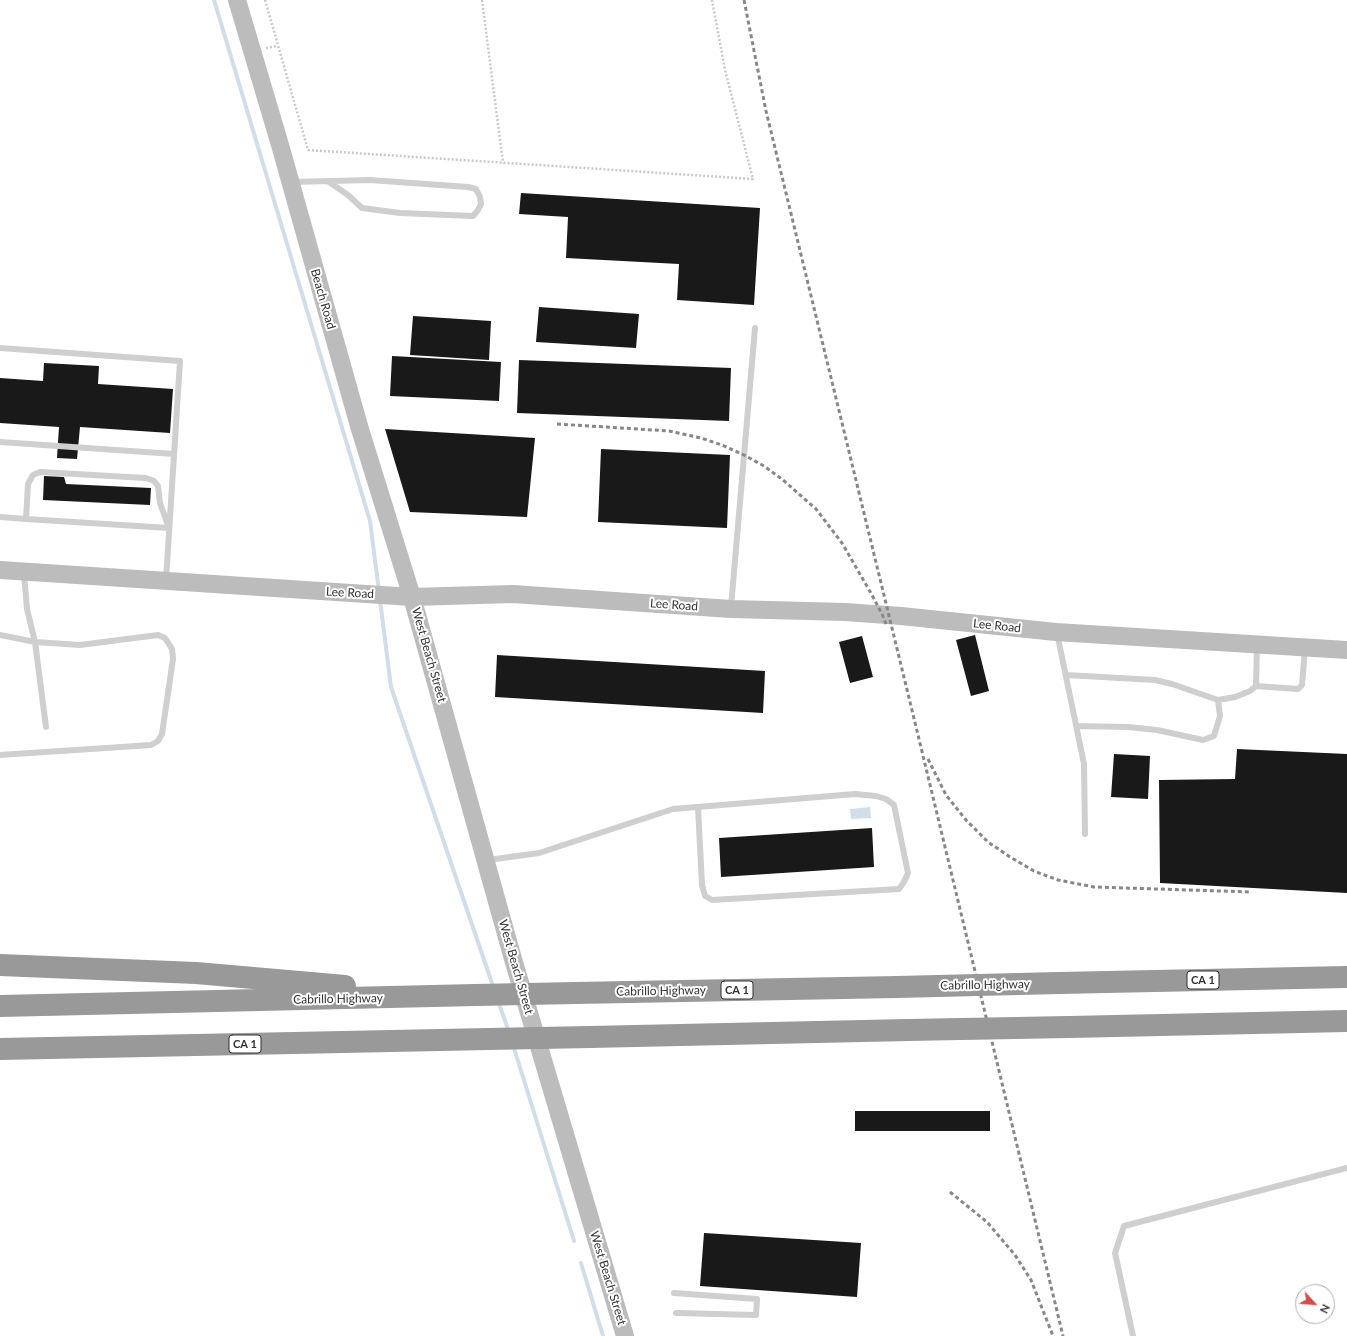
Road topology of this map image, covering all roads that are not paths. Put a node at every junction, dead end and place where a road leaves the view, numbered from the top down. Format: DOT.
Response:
graph roads {
  1 [pos="237,0"];
  2 [pos="291,182"];
  3 [pos="329,182"];
  4 [pos="755,328"];
  5 [pos="0,348"];
  6 [pos="0,442"];
  7 [pos="174,454"];
  8 [pos="0,517"];
  9 [pos="26,519"];
  10 [pos="169,528"];
  11 [pos="0,570"];
  12 [pos="24,572"];
  13 [pos="165,581"];
  14 [pos="412,596"];
  15 [pos="731,609"];
  16 [pos="1056,632"];
  17 [pos="0,635"];
  18 [pos="35,642"];
  19 [pos="1257,645"];
  20 [pos="1305,648"];
  21 [pos="1347,650"];
  22 [pos="1066,675"];
  23 [pos="1256,686"];
  24 [pos="1218,700"];
  25 [pos="1077,726"];
  26 [pos="46,727"];
  27 [pos="0,755"];
  28 [pos="698,808"];
  29 [pos="1085,834"];
  30 [pos="486,860"];
  31 [pos="0,965"];
  32 [pos="1347,977"];
  33 [pos="454,996"];
  34 [pos="0,1006"];
  35 [pos="1347,1021"];
  36 [pos="116,1047"];
  37 [pos="0,1049"];
  38 [pos="0,1062"];
  39 [pos="1347,1168"];
  40 [pos="674,1293"];
  41 [pos="676,1313"];
  42 [pos="625,1336"];
  43 [pos="1133,1336"];
  1 -- 2 [label="main road, Beach Road"];
  2 -- 3 [label="lane"];
  2 -- 14 [label="main road, Beach Road"];
  3 -- 3 [label="lane"];
  4 -- 15 [label="lane"];
  5 -- 7 [label="lane"];
  6 -- 7 [label="lane"];
  7 -- 10 [label="lane"];
  8 -- 9 [label="lane"];
  9 -- 10 [label="lane"];
  9 -- 10 [label="lane"];
  10 -- 13 [label="lane"];
  11 -- 12 [label="main road, Lee Road"];
  12 -- 13 [label="main road, Lee Road"];
  12 -- 18 [label="lane"];
  13 -- 14 [label="main road, Lee Road"];
  14 -- 15 [label="main road, Lee Road"];
  14 -- 30 [label="main road, West Beach Street"];
  15 -- 16 [label="main road, Lee Road"];
  16 -- 19 [label="main road, Lee Road"];
  16 -- 22 [label="lane"];
  17 -- 18 [label="lane"];
  18 -- 26 [label="lane"];
  18 -- 27 [label="lane"];
  19 -- 20 [label="main road, Lee Road"];
  19 -- 23 [label="lane"];
  20 -- 21 [label="main road, Lee Road"];
  20 -- 23 [label="lane"];
  22 -- 24 [label="lane"];
  22 -- 25 [label="lane"];
  23 -- 24 [label="lane"];
  24 -- 25 [label="lane"];
  25 -- 29 [label="lane"];
  28 -- 28 [label="lane"];
  28 -- 30 [label="lane"];
  30 -- 42 [label="main road, West Beach Street"];
  31 -- 33 [label="highway"];
  32 -- 33 [label="highway, Cabrillo Highway / CA 1, bridge"];
  33 -- 34 [label="highway, Cabrillo Highway / CA 1"];
  35 -- 36 [label="highway, CA 1, bridge"];
  36 -- 37 [label="highway, CA 1"];
  36 -- 38 [label="highway"];
  39 -- 43 [label="lane"];
  40 -- 41 [label="lane"];
}
